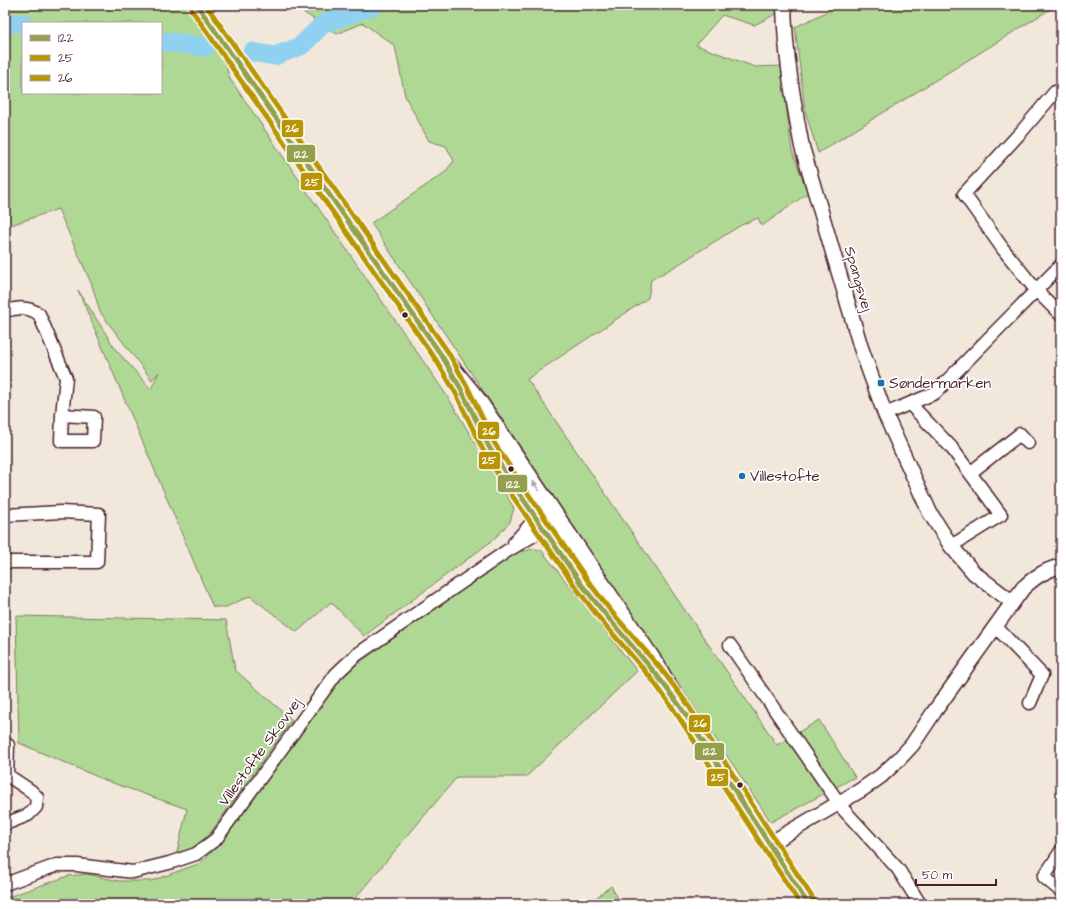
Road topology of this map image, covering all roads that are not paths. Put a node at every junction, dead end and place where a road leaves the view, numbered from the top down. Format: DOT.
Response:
graph roads {
  1 [pos="197,5"];
  2 [pos="784,5"];
  3 [pos="1055,92"];
  4 [pos="1061,264"];
  5 [pos="1036,290"];
  6 [pos="5,311"];
  7 [pos="1061,315"];
  8 [pos="910,404"];
  9 [pos="62,414"];
  10 [pos="885,414"];
  11 [pos="1028,443"];
  12 [pos="970,472"];
  13 [pos="5,515"];
  14 [pos="548,520"];
  15 [pos="951,546"];
  16 [pos="5,562"];
  17 [pos="1061,566"];
  18 [pos="1012,602"];
  19 [pos="995,626"];
  20 [pos="730,645"];
  21 [pos="1030,703"];
  22 [pos="680,706"];
  23 [pos="5,745"];
  24 [pos="839,803"];
  25 [pos="5,824"];
  26 [pos="769,844"];
  27 [pos="1061,851"];
  28 [pos="5,884"];
  29 [pos="1061,891"];
  30 [pos="808,904"];
  31 [pos="920,904"];
  1 -- 14 [label="main road"];
  2 -- 10 [label="street, Spangsvej"];
  3 -- 5 [label="street"];
  4 -- 5 [label="street"];
  5 -- 7 [label="street"];
  5 -- 8 [label="street"];
  6 -- 9 [label="street"];
  8 -- 10 [label="street"];
  8 -- 12 [label="street"];
  10 -- 15 [label="street, Spangsvej"];
  11 -- 12 [label="street"];
  12 -- 15 [label="street"];
  13 -- 16 [label="street"];
  14 -- 22 [label="main road"];
  14 -- 22 [label="main road"];
  14 -- 28 [label="street, Villestofte Skovvej"];
  15 -- 18 [label="street, Spangsvej"];
  17 -- 18 [label="street"];
  18 -- 19 [label="street"];
  19 -- 21 [label="street"];
  19 -- 24 [label="street"];
  20 -- 24 [label="street"];
  22 -- 26 [label="main road"];
  23 -- 25 [label="street"];
  24 -- 26 [label="street"];
  24 -- 31 [label="street"];
  26 -- 30 [label="main road"];
  27 -- 29 [label="street"];
}
